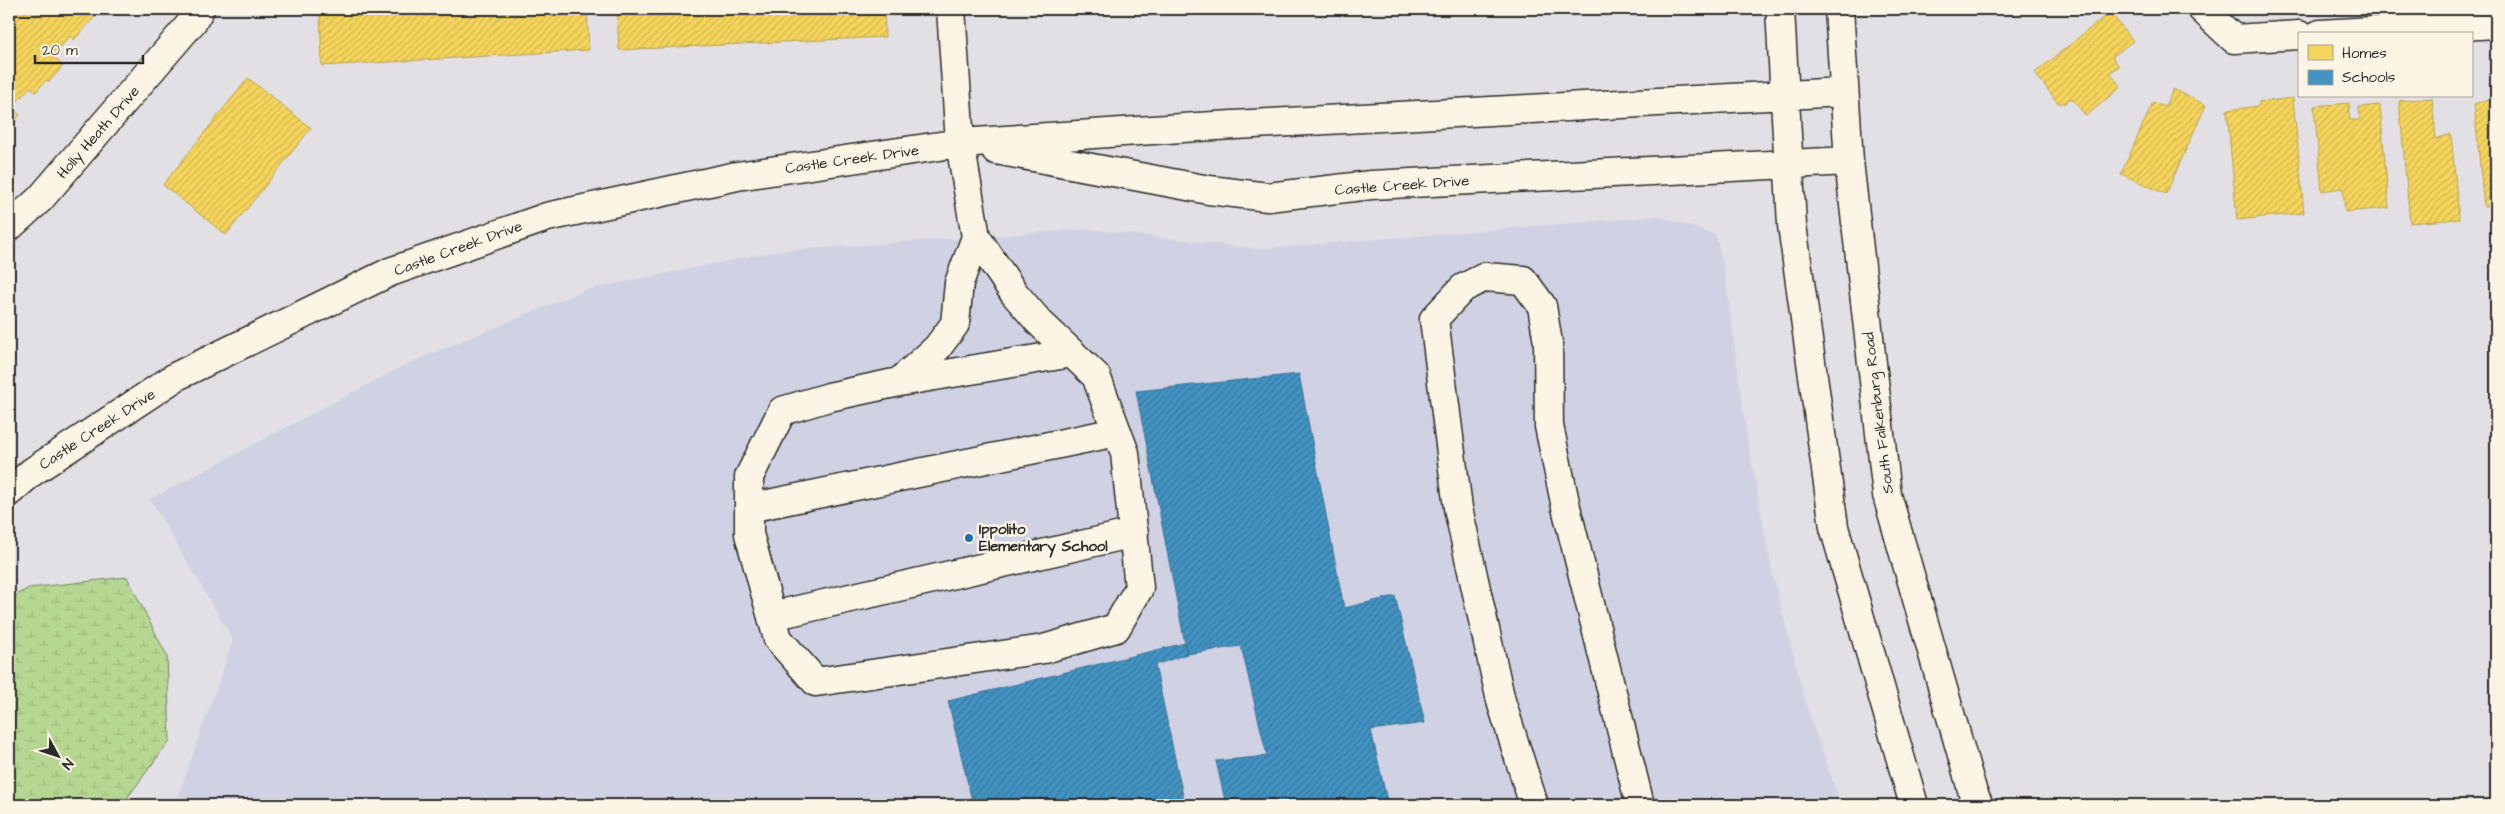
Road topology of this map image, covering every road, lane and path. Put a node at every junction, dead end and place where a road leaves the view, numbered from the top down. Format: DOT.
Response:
graph roads {
  1 [pos="200,9"];
  2 [pos="951,9"];
  3 [pos="1780,9"];
  4 [pos="1839,9"];
  5 [pos="2202,9"];
  6 [pos="2496,24"];
  7 [pos="2355,32"];
  8 [pos="2298,35"];
  9 [pos="1843,92"];
  10 [pos="1785,95"];
  11 [pos="960,143"];
  12 [pos="1849,161"];
  13 [pos="1789,164"];
  14 [pos="9,227"];
  15 [pos="976,237"];
  16 [pos="1072,353"];
  17 [pos="899,382"];
  18 [pos="1117,432"];
  19 [pos="9,492"];
  20 [pos="749,508"];
  21 [pos="1134,533"];
  22 [pos="772,616"];
  23 [pos="1534,805"];
  24 [pos="1640,805"];
  25 [pos="1914,805"];
  26 [pos="1979,805"];
  1 -- 14 [label="street, Holly Heath Drive"];
  2 -- 11 [label="street"];
  3 -- 10 [label="street"];
  4 -- 9 [label="street, South Falkenburg Road"];
  5 -- 8 [label="street"];
  6 -- 7 [label="street"];
  9 -- 10 [label="street, Castle Creek Drive"];
  9 -- 12 [label="street, South Falkenburg Road"];
  10 -- 11 [label="street, Castle Creek Drive"];
  10 -- 13 [label="street"];
  11 -- 13 [label="street, Castle Creek Drive"];
  11 -- 15 [label="street"];
  11 -- 19 [label="street, Castle Creek Drive"];
  12 -- 13 [label="street, Castle Creek Drive"];
  12 -- 26 [label="street, South Falkenburg Road"];
  13 -- 25 [label="street"];
  15 -- 16 [label="street"];
  15 -- 17 [label="street"];
  16 -- 17 [label="street"];
  16 -- 18 [label="street"];
  17 -- 20 [label="street"];
  18 -- 20 [label="street"];
  18 -- 21 [label="street"];
  20 -- 22 [label="street"];
  21 -- 22 [label="street"];
  21 -- 22 [label="street"];
  23 -- 24 [label="street"];
}
